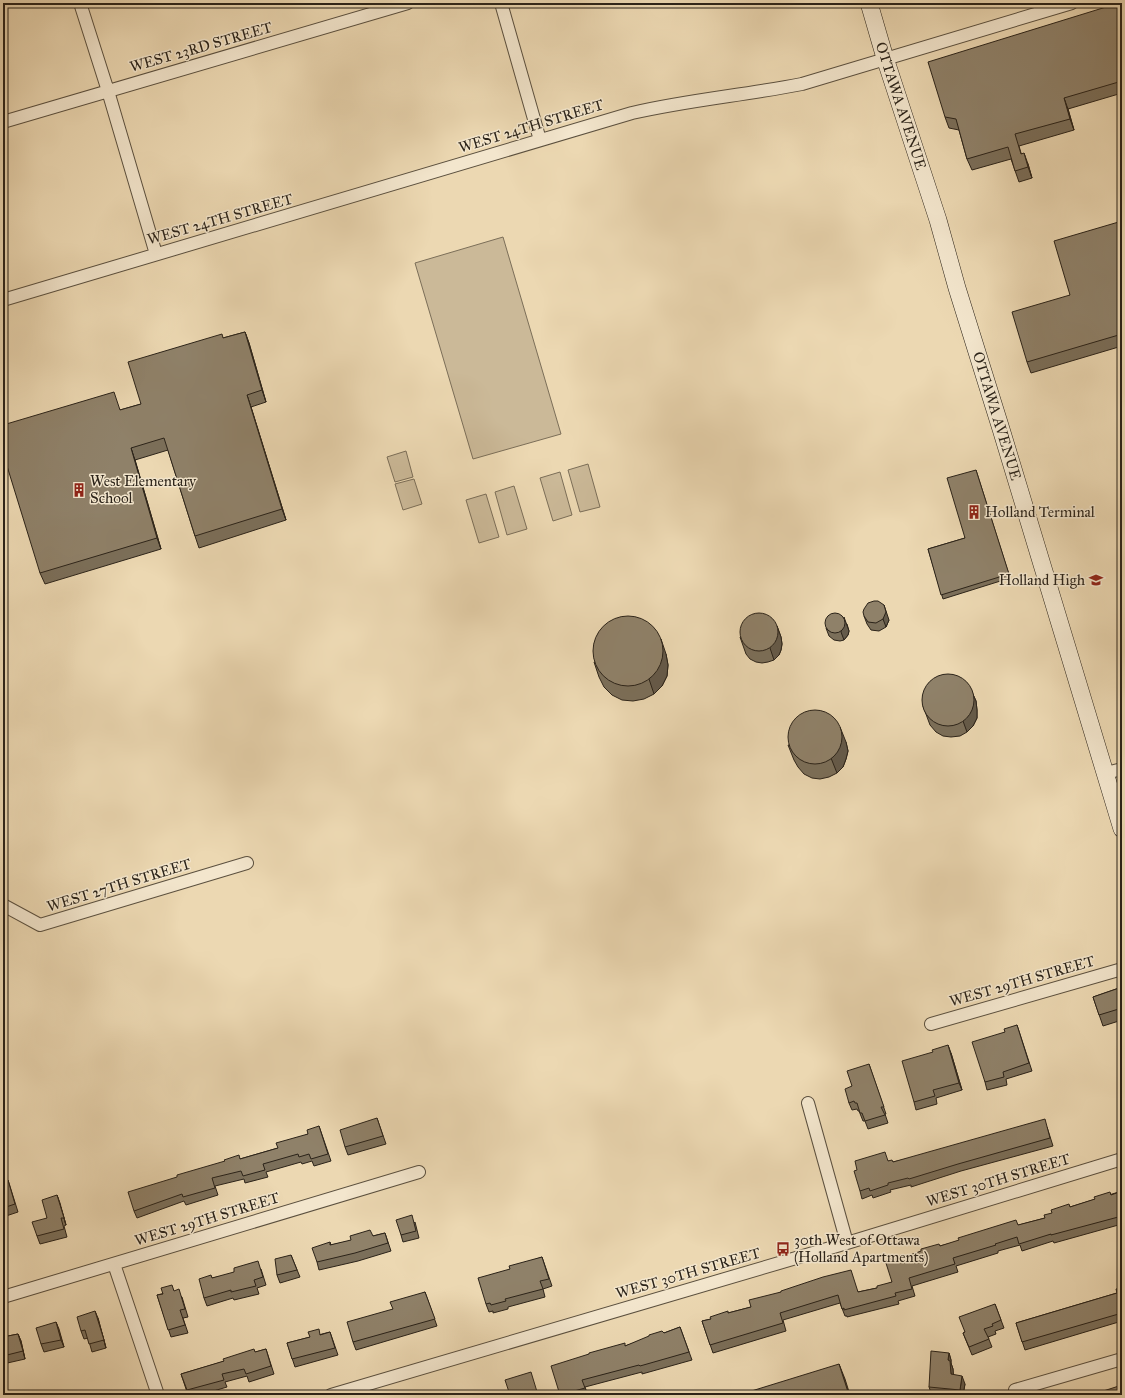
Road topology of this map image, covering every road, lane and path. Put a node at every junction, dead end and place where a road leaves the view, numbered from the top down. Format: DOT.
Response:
graph roads {
  1 [pos="80,3"];
  2 [pos="408,3"];
  3 [pos="501,3"];
  4 [pos="869,3"];
  5 [pos="1072,3"];
  6 [pos="885,58"];
  7 [pos="108,91"];
  8 [pos="3,122"];
  9 [pos="540,140"];
  10 [pos="156,254"];
  11 [pos="3,300"];
  12 [pos="1114,771"];
  13 [pos="1122,829"];
  14 [pos="247,863"];
  15 [pos="3,905"];
  16 [pos="1122,969"];
  17 [pos="931,1024"];
  18 [pos="808,1103"];
  19 [pos="1122,1159"];
  20 [pos="420,1172"];
  21 [pos="847,1243"];
  22 [pos="114,1264"];
  23 [pos="3,1297"];
  24 [pos="1122,1359"];
  25 [pos="1015,1390"];
  26 [pos="158,1395"];
  27 [pos="331,1395"];
  1 -- 7 [label="street"];
  2 -- 7 [label="street, WEST 23RD STREET"];
  3 -- 9 [label="street"];
  4 -- 6 [label="street, OTTAWA AVENUE"];
  5 -- 6 [label="street, WEST 24TH STREET"];
  6 -- 9 [label="street, WEST 24TH STREET"];
  6 -- 12 [label="street, OTTAWA AVENUE"];
  7 -- 8 [label="street, WEST 23RD STREET"];
  7 -- 10 [label="street"];
  9 -- 10 [label="street, WEST 24TH STREET"];
  10 -- 11 [label="street, WEST 24TH STREET"];
  12 -- 13 [label="street, OTTAWA AVENUE"];
  14 -- 15 [label="street, WEST 27TH STREET"];
  16 -- 17 [label="street, WEST 29TH STREET"];
  18 -- 21 [label="street"];
  19 -- 21 [label="street, WEST 30TH STREET"];
  20 -- 22 [label="street, WEST 29TH STREET"];
  21 -- 27 [label="street, WEST 30TH STREET"];
  22 -- 23 [label="street, WEST 29TH STREET"];
  22 -- 26 [label="street"];
  24 -- 25 [label="street"];
}
